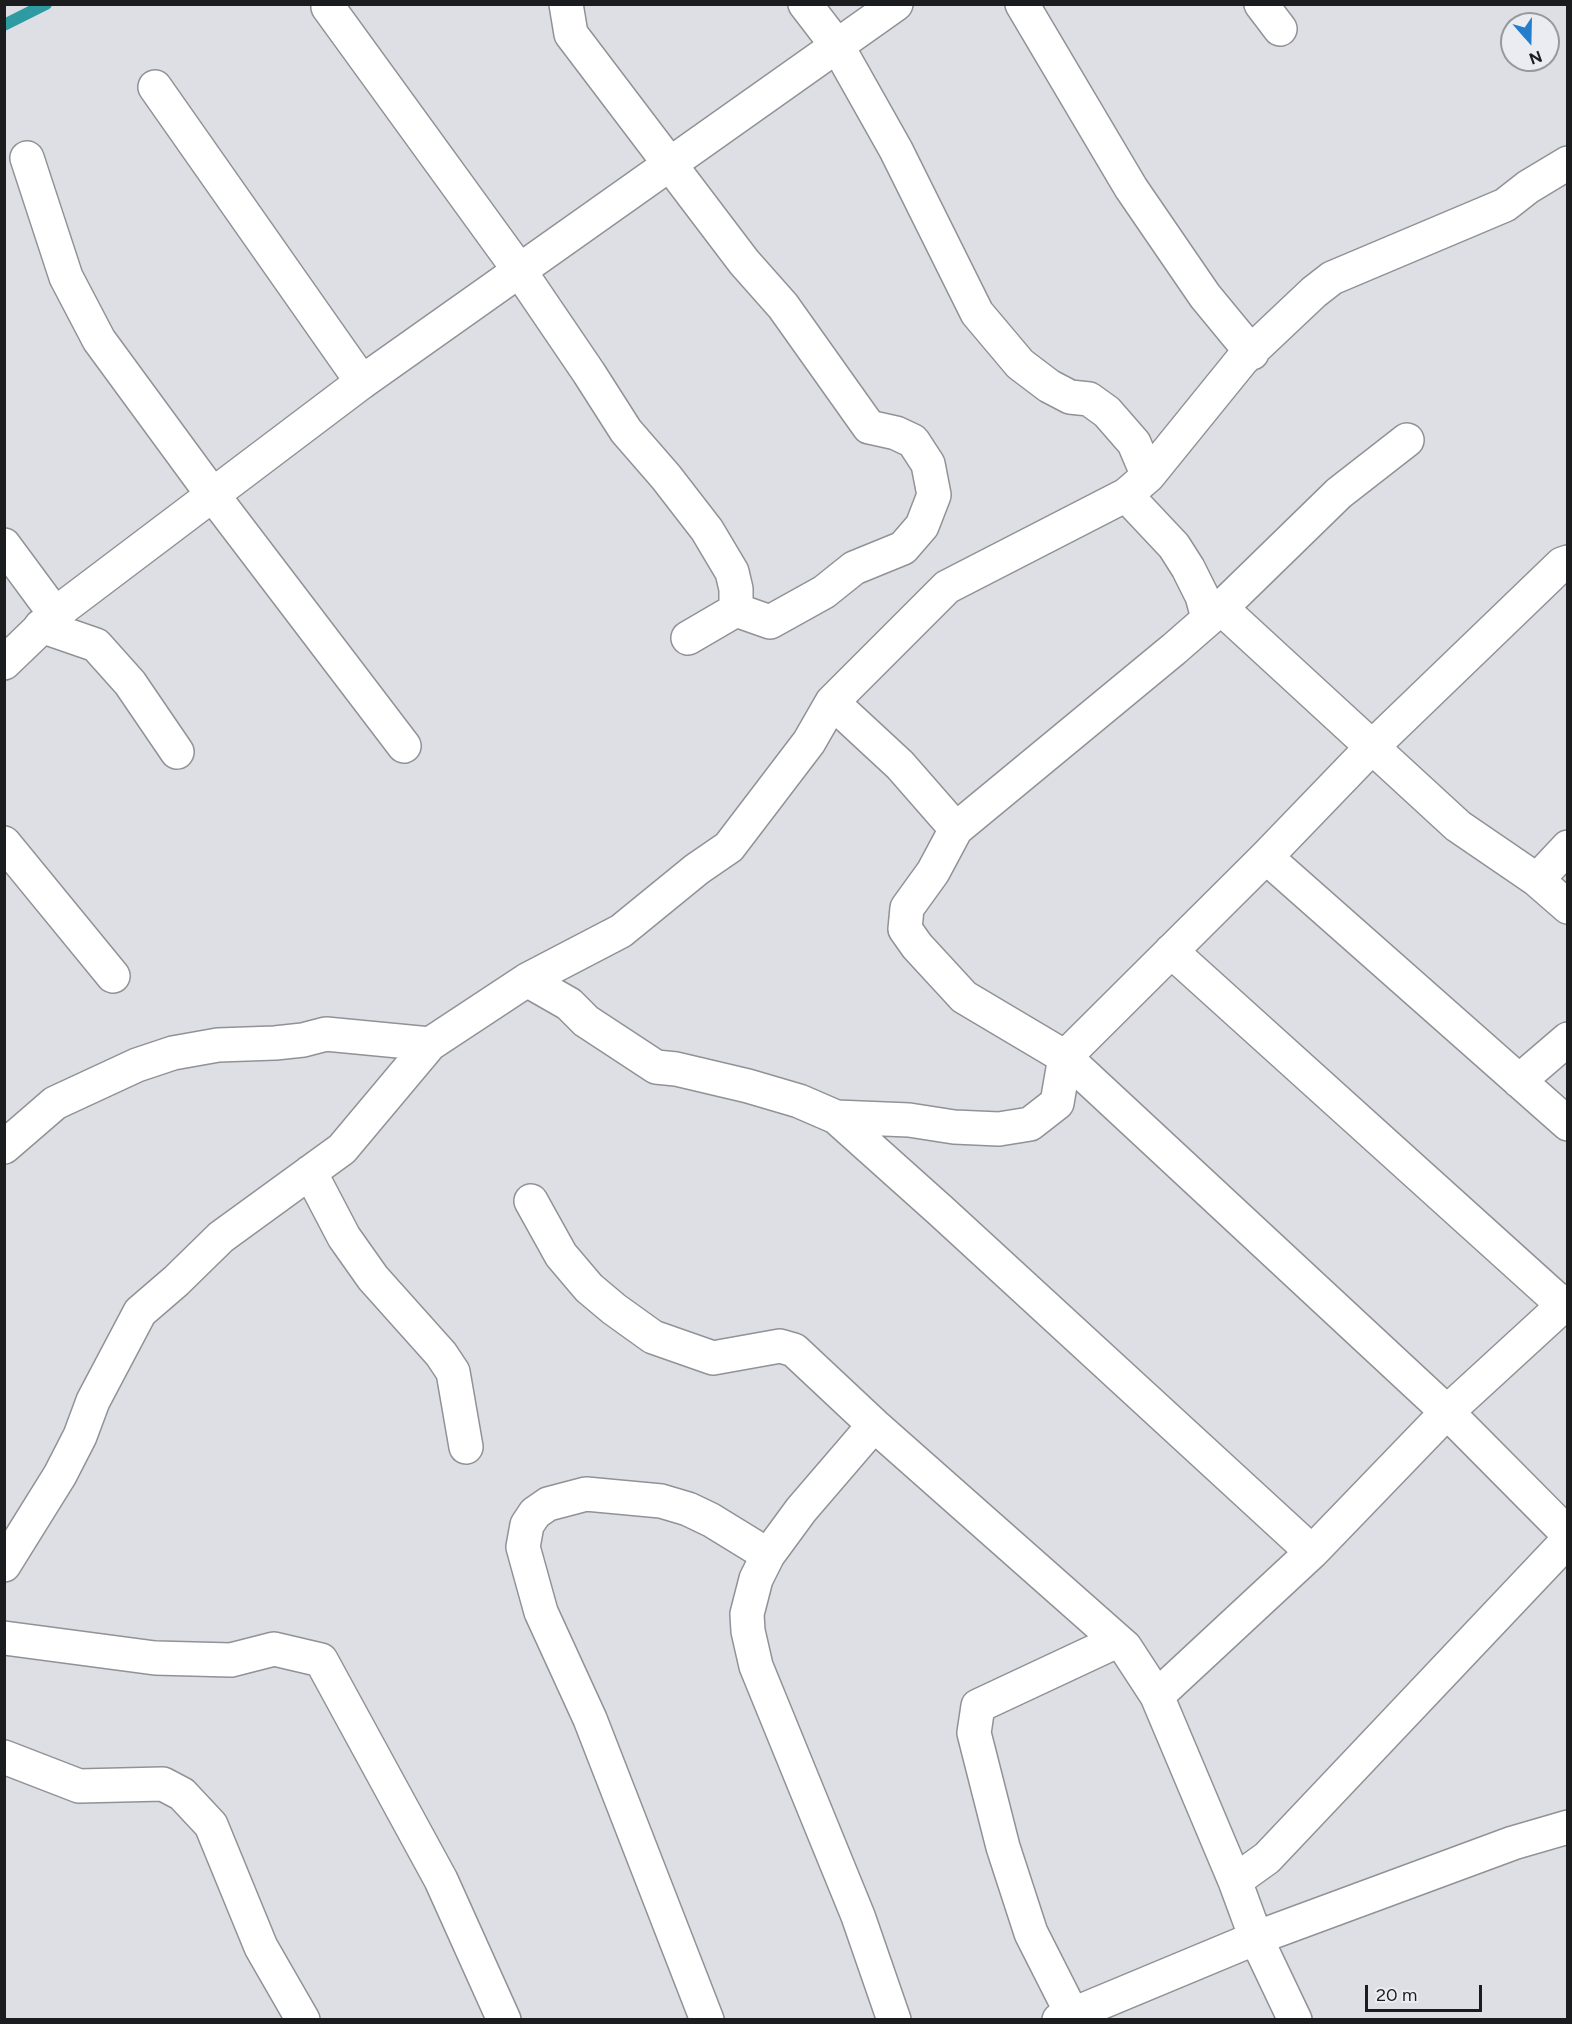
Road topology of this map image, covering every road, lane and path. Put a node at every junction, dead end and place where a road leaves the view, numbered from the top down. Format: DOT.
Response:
graph roads {
  1 [pos="566,4"];
  2 [pos="806,4"];
  3 [pos="896,4"];
  4 [pos="1022,4"];
  5 [pos="328,8"];
  6 [pos="838,47"];
  7 [pos="155,87"];
  8 [pos="27,158"];
  9 [pos="669,163"];
  10 [pos="1568,163"];
  11 [pos="519,270"];
  12 [pos="1252,352"];
  13 [pos="362,381"];
  14 [pos="1407,440"];
  15 [pos="1137,486"];
  16 [pos="212,494"];
  17 [pos="4,545"];
  18 [pos="1568,562"];
  19 [pos="736,610"];
  20 [pos="1214,613"];
  21 [pos="48,620"];
  22 [pos="688,638"];
  23 [pos="4,663"];
  24 [pos="832,702"];
  25 [pos="404,746"];
  26 [pos="1372,747"];
  27 [pos="177,752"];
  28 [pos="956,829"];
  29 [pos="4,843"];
  30 [pos="1568,847"];
  31 [pos="1266,857"];
  32 [pos="1537,880"];
  33 [pos="1568,907"];
  34 [pos="1171,951"];
  35 [pos="113,976"];
  36 [pos="527,980"];
  37 [pos="1568,1039"];
  38 [pos="430,1044"];
  39 [pos="1065,1057"];
  40 [pos="1519,1081"];
  41 [pos="836,1117"];
  42 [pos="1568,1124"];
  43 [pos="4,1147"];
  44 [pos="310,1172"];
  45 [pos="531,1201"];
  46 [pos="1565,1303"];
  47 [pos="1447,1412"];
  48 [pos="874,1425"];
  49 [pos="466,1447"];
  50 [pos="1568,1534"];
  51 [pos="1568,1540"];
  52 [pos="1311,1552"];
  53 [pos="768,1555"];
  54 [pos="4,1565"];
  55 [pos="4,1638"];
  56 [pos="1117,1641"];
  57 [pos="1157,1696"];
  58 [pos="4,1757"];
  59 [pos="1568,1827"];
  60 [pos="1235,1881"];
  61 [pos="1256,1938"];
  62 [pos="1065,2017"];
  63 [pos="303,2019"];
  64 [pos="504,2019"];
  65 [pos="707,2019"];
  66 [pos="894,2019"];
  67 [pos="1295,2019"];
  1 -- 9 [label="street"];
  2 -- 6 [label="street"];
  3 -- 6 [label="street"];
  4 -- 12 [label="street"];
  5 -- 11 [label="street"];
  6 -- 9 [label="street"];
  6 -- 15 [label="street"];
  7 -- 13 [label="street"];
  8 -- 16 [label="street"];
  9 -- 11 [label="street"];
  9 -- 19 [label="street"];
  10 -- 12 [label="street"];
  11 -- 13 [label="street"];
  11 -- 19 [label="street"];
  12 -- 15 [label="street"];
  13 -- 16 [label="street"];
  14 -- 20 [label="street"];
  15 -- 20 [label="street"];
  15 -- 24 [label="street"];
  16 -- 21 [label="street"];
  16 -- 25 [label="street"];
  17 -- 21 [label="street"];
  18 -- 26 [label="street"];
  19 -- 22 [label="street"];
  20 -- 26 [label="street"];
  20 -- 28 [label="street"];
  21 -- 23 [label="street"];
  21 -- 27 [label="street"];
  24 -- 28 [label="street"];
  24 -- 36 [label="street"];
  26 -- 31 [label="street"];
  26 -- 32 [label="street"];
  28 -- 39 [label="street"];
  29 -- 35 [label="street"];
  30 -- 32 [label="street"];
  31 -- 34 [label="street"];
  31 -- 40 [label="street"];
  32 -- 33 [label="street"];
  34 -- 39 [label="street"];
  34 -- 46 [label="street"];
  36 -- 38 [label="street"];
  36 -- 41 [label="street"];
  37 -- 40 [label="street"];
  38 -- 43 [label="street"];
  38 -- 44 [label="street"];
  39 -- 41 [label="street"];
  39 -- 47 [label="street"];
  40 -- 42 [label="street"];
  41 -- 52 [label="street"];
  44 -- 49 [label="street"];
  44 -- 54 [label="street"];
  45 -- 48 [label="street"];
  46 -- 47 [label="street"];
  47 -- 50 [label="street"];
  47 -- 52 [label="street"];
  48 -- 53 [label="street"];
  48 -- 56 [label="street"];
  51 -- 60 [label="street"];
  52 -- 57 [label="street"];
  53 -- 65 [label="street"];
  53 -- 66 [label="street"];
  55 -- 64 [label="street"];
  56 -- 57 [label="street"];
  56 -- 62 [label="street"];
  57 -- 60 [label="street"];
  58 -- 63 [label="street"];
  59 -- 61 [label="street"];
  60 -- 61 [label="street"];
  61 -- 62 [label="street"];
  61 -- 67 [label="street"];
}
